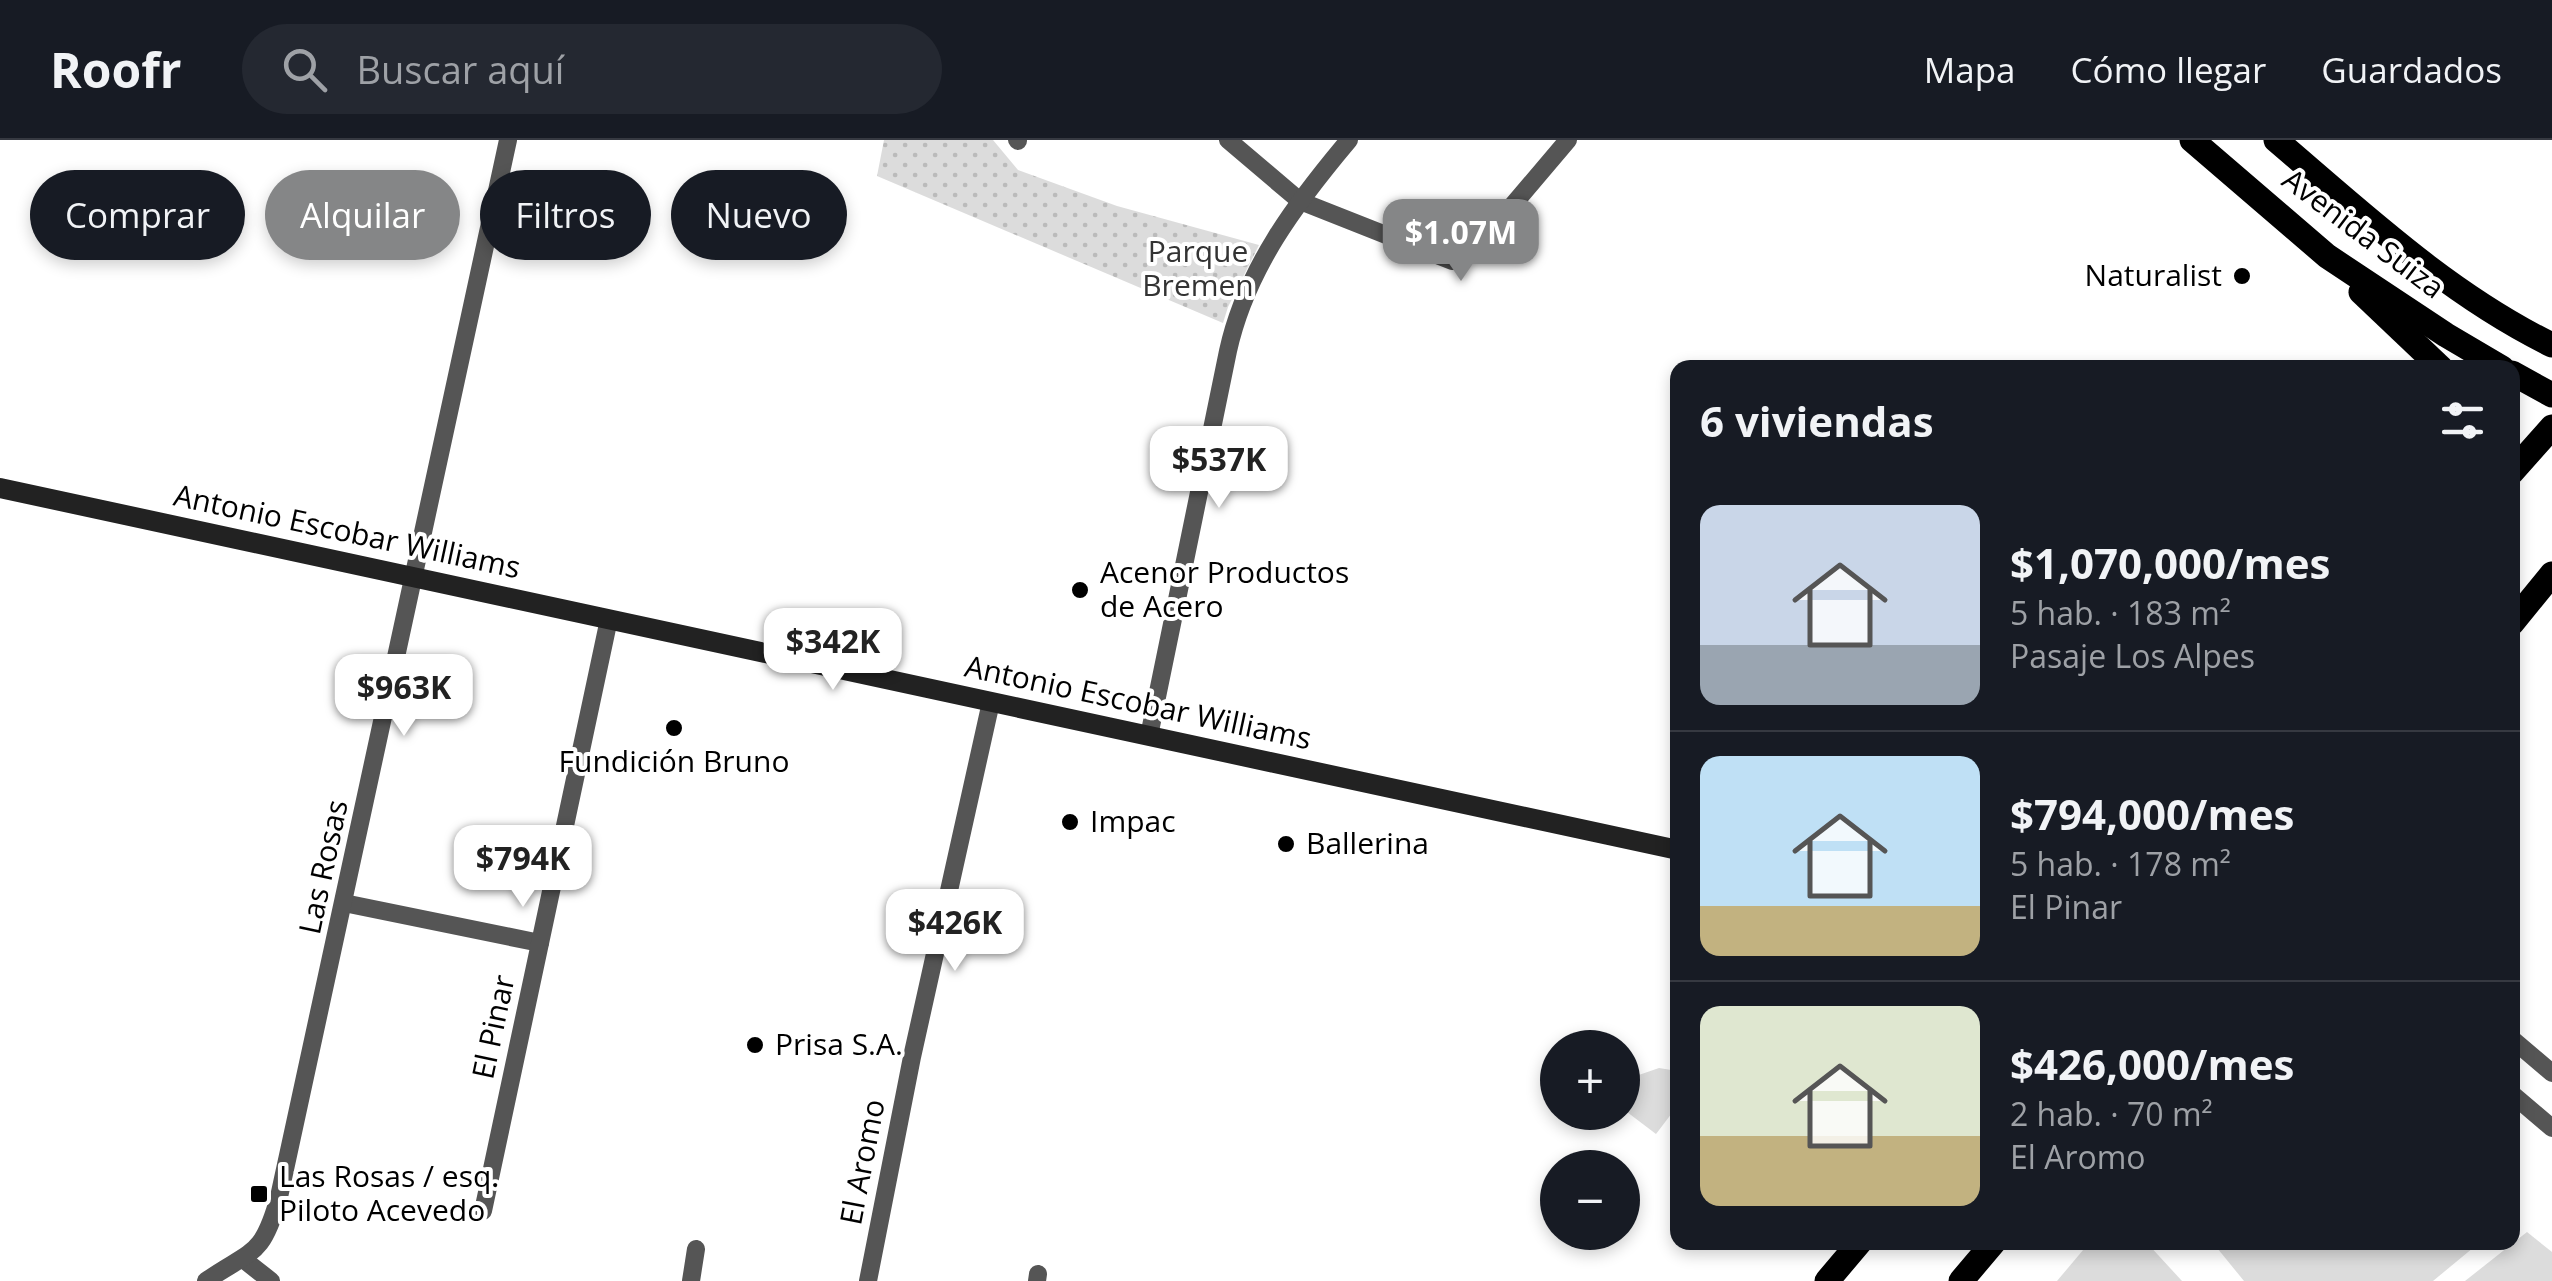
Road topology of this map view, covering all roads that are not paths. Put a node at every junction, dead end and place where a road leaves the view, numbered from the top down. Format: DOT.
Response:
graph roads {
  1 [pos="508,140"];
  2 [pos="1228,140"];
  3 [pos="1349,140"];
  4 [pos="1568,140"];
  5 [pos="2192,140"];
  6 [pos="2276,140"];
  7 [pos="1300,201"];
  8 [pos="2327,256"];
  9 [pos="2552,345"];
  10 [pos="2432,360"];
  11 [pos="2489,360"];
  12 [pos="2520,377"];
  13 [pos="2552,395"];
  14 [pos="2552,427"];
  15 [pos="2522,442"];
  16 [pos="0,488"];
  17 [pos="2552,574"];
  18 [pos="414,577"];
  19 [pos="2520,613"];
  20 [pos="608,619"];
  21 [pos="991,702"];
  22 [pos="1149,736"];
  23 [pos="1670,848"];
  24 [pos="344,903"];
  25 [pos="540,944"];
  26 [pos="2520,1046"];
  27 [pos="2552,1073"];
  28 [pos="2520,1101"];
  29 [pos="2552,1128"];
  30 [pos="483,1211"];
  31 [pos="696,1249"];
  32 [pos="1853,1250"];
  33 [pos="1987,1250"];
  34 [pos="243,1259"];
  35 [pos="206,1281"];
  36 [pos="271,1281"];
  37 [pos="691,1281"];
  38 [pos="868,1281"];
  39 [pos="1827,1281"];
  40 [pos="1962,1281"];
  1 -- 18 [label="street, Las Rosas"];
  2 -- 7 [label="street"];
  3 -- 7 [label="street"];
  4 -- 7 [label="street"];
  5 -- 8 [label="main road, Avenida Suiza"];
  6 -- 9 [label="main road, Avenida Suiza"];
  7 -- 22 [label="street"];
  8 -- 10 [label="main road"];
  8 -- 11 [label="main road, Avenida Suiza"];
  12 -- 13 [label="main road"];
  14 -- 15 [label="main road"];
  16 -- 18 [label="street, Antonio Escobar Williams"];
  17 -- 19 [label="main road"];
  18 -- 20 [label="street, Antonio Escobar Williams"];
  18 -- 24 [label="street, Las Rosas"];
  20 -- 21 [label="street, Antonio Escobar Williams"];
  20 -- 25 [label="street, El Pinar"];
  21 -- 22 [label="street, Antonio Escobar Williams"];
  21 -- 38 [label="street, El Aromo"];
  22 -- 23 [label="street, Antonio Escobar Williams"];
  24 -- 25 [label="street"];
  24 -- 34 [label="street, Las Rosas"];
  25 -- 30 [label="street, El Pinar"];
  26 -- 27 [label="street"];
  28 -- 29 [label="street"];
  31 -- 37 [label="street"];
  32 -- 39 [label="main road"];
  33 -- 40 [label="main road"];
  34 -- 35 [label="street, Las Rosas"];
  34 -- 36 [label="street"];
}
